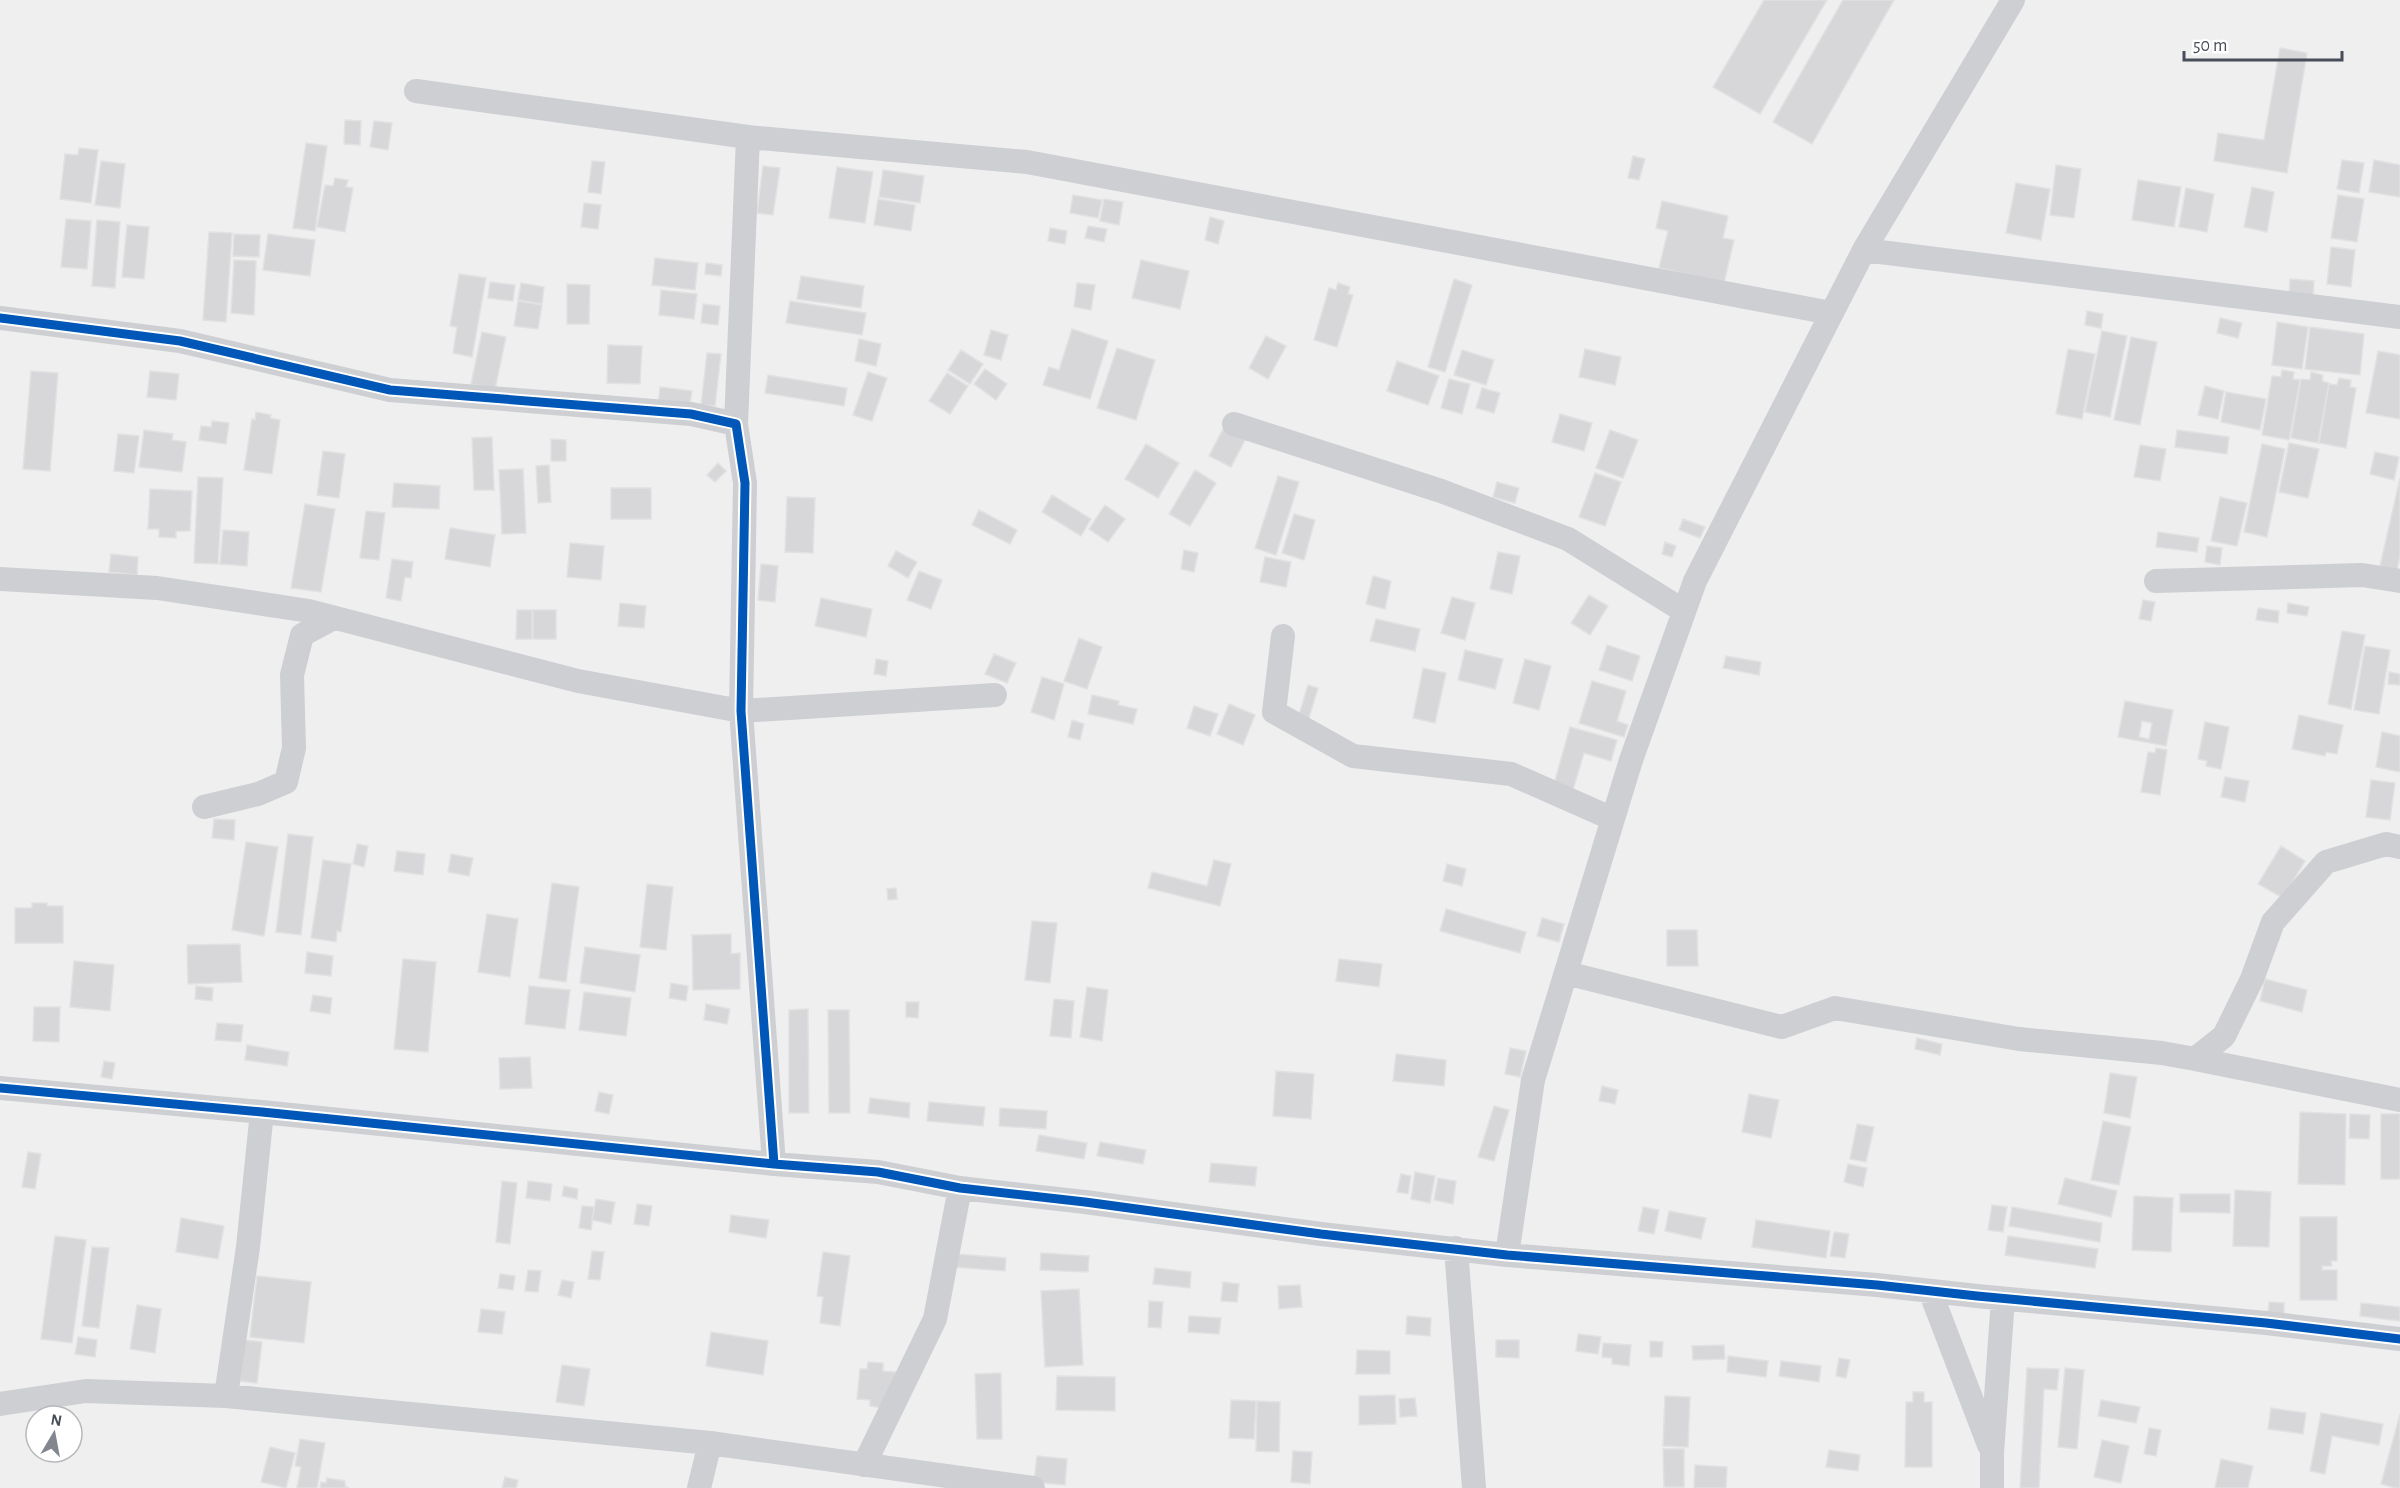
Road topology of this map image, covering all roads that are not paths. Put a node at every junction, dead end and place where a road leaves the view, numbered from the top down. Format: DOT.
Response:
graph roads {
  1 [pos="2013,0"];
  2 [pos="416,91"];
  3 [pos="748,137"];
  4 [pos="1864,250"];
  5 [pos="1831,313"];
  6 [pos="2400,317"];
  7 [pos="0,318"];
  8 [pos="736,424"];
  9 [pos="1234,424"];
  10 [pos="0,579"];
  11 [pos="2156,581"];
  12 [pos="2400,581"];
  13 [pos="1684,611"];
  14 [pos="334,618"];
  15 [pos="1283,636"];
  16 [pos="995,695"];
  17 [pos="741,711"];
  18 [pos="204,807"];
  19 [pos="1613,819"];
  20 [pos="2400,846"];
  21 [pos="1566,973"];
  22 [pos="2195,1059"];
  23 [pos="0,1088"];
  24 [pos="2400,1100"];
  25 [pos="262,1112"];
  26 [pos="774,1164"];
  27 [pos="960,1188"];
  28 [pos="1456,1248"];
  29 [pos="1507,1255"];
  30 [pos="1930,1291"];
  31 [pos="2003,1299"];
  32 [pos="2400,1339"];
  33 [pos="226,1396"];
  34 [pos="0,1404"];
  35 [pos="710,1443"];
  36 [pos="1992,1453"];
  37 [pos="864,1465"];
  38 [pos="699,1488"];
  39 [pos="1033,1488"];
  40 [pos="1474,1488"];
  41 [pos="1992,1488"];
  1 -- 4 [label="street"];
  2 -- 3 [label="street"];
  3 -- 5 [label="street"];
  3 -- 8 [label="street"];
  4 -- 5 [label="street"];
  4 -- 6 [label="street"];
  5 -- 13 [label="street"];
  7 -- 8 [label="street"];
  8 -- 17 [label="street"];
  9 -- 13 [label="street"];
  10 -- 14 [label="street"];
  11 -- 12 [label="street"];
  13 -- 19 [label="street"];
  14 -- 17 [label="street"];
  14 -- 18 [label="street"];
  15 -- 19 [label="street"];
  16 -- 17 [label="street"];
  17 -- 26 [label="street"];
  19 -- 21 [label="street"];
  20 -- 22 [label="street"];
  21 -- 22 [label="street"];
  21 -- 29 [label="street"];
  22 -- 24 [label="street"];
  23 -- 25 [label="street"];
  25 -- 26 [label="street"];
  25 -- 33 [label="street"];
  26 -- 27 [label="street"];
  27 -- 28 [label="street"];
  27 -- 37 [label="street"];
  28 -- 29 [label="street"];
  28 -- 40 [label="street"];
  29 -- 30 [label="street"];
  30 -- 31 [label="street"];
  30 -- 36 [label="street"];
  31 -- 32 [label="street"];
  31 -- 36 [label="street"];
  33 -- 34 [label="street"];
  33 -- 35 [label="street"];
  35 -- 37 [label="street"];
  35 -- 38 [label="street"];
  36 -- 41 [label="street"];
  37 -- 39 [label="street"];
}
